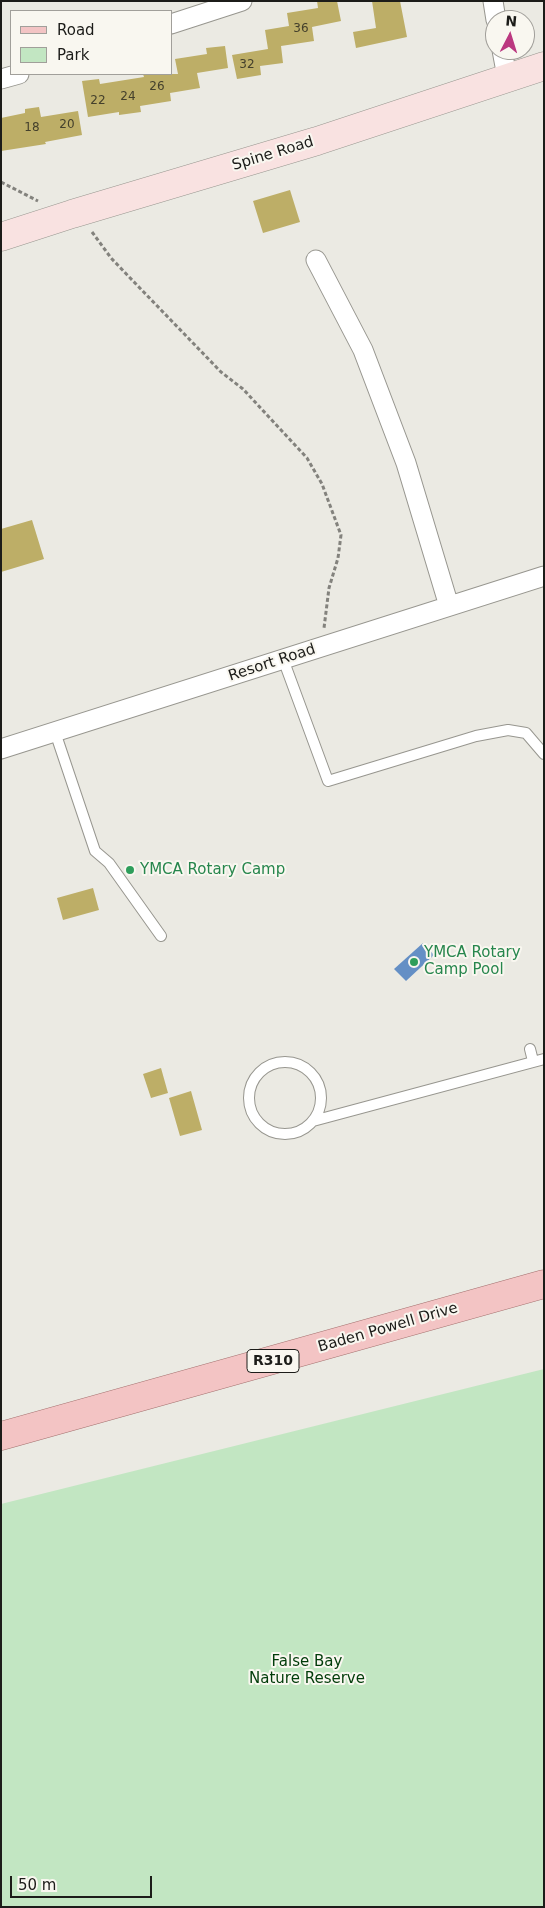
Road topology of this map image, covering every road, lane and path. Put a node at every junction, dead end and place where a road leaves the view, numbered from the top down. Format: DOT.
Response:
graph roads {
  1 [pos="242,1"];
  2 [pos="172,24"];
  3 [pos="503,60"];
  4 [pos="544,66"];
  5 [pos="15,75"];
  6 [pos="506,77"];
  7 [pos="1,79"];
  8 [pos="72,214"];
  9 [pos="1,237"];
  10 [pos="316,260"];
  11 [pos="544,576"];
  12 [pos="448,606"];
  13 [pos="324,646"];
  14 [pos="283,660"];
  15 [pos="55,732"];
  16 [pos="1,749"];
  17 [pos="544,754"];
  18 [pos="161,936"];
  19 [pos="530,1049"];
  20 [pos="539,1060"];
  21 [pos="313,1121"];
  22 [pos="544,1284"];
  23 [pos="1,1436"];
  1 -- 2 [label="street"];
  3 -- 6 [label="street"];
  4 -- 6 [label="main road, Spine Road"];
  5 -- 7 [label="street"];
  6 -- 8 [label="main road, Spine Road"];
  8 -- 9 [label="main road, Spine Road"];
  8 -- 13 [label="path"];
  10 -- 12 [label="street"];
  11 -- 12 [label="street, Resort Road"];
  12 -- 13 [label="street, Resort Road"];
  13 -- 14 [label="street, Resort Road"];
  14 -- 15 [label="street, Resort Road"];
  14 -- 17 [label="lane"];
  15 -- 16 [label="street, Resort Road"];
  15 -- 18 [label="lane"];
  19 -- 20 [label="lane"];
  20 -- 21 [label="lane"];
  21 -- 21 [label="lane"];
  22 -- 23 [label="main road, Baden Powell Drive / R310"];
}
